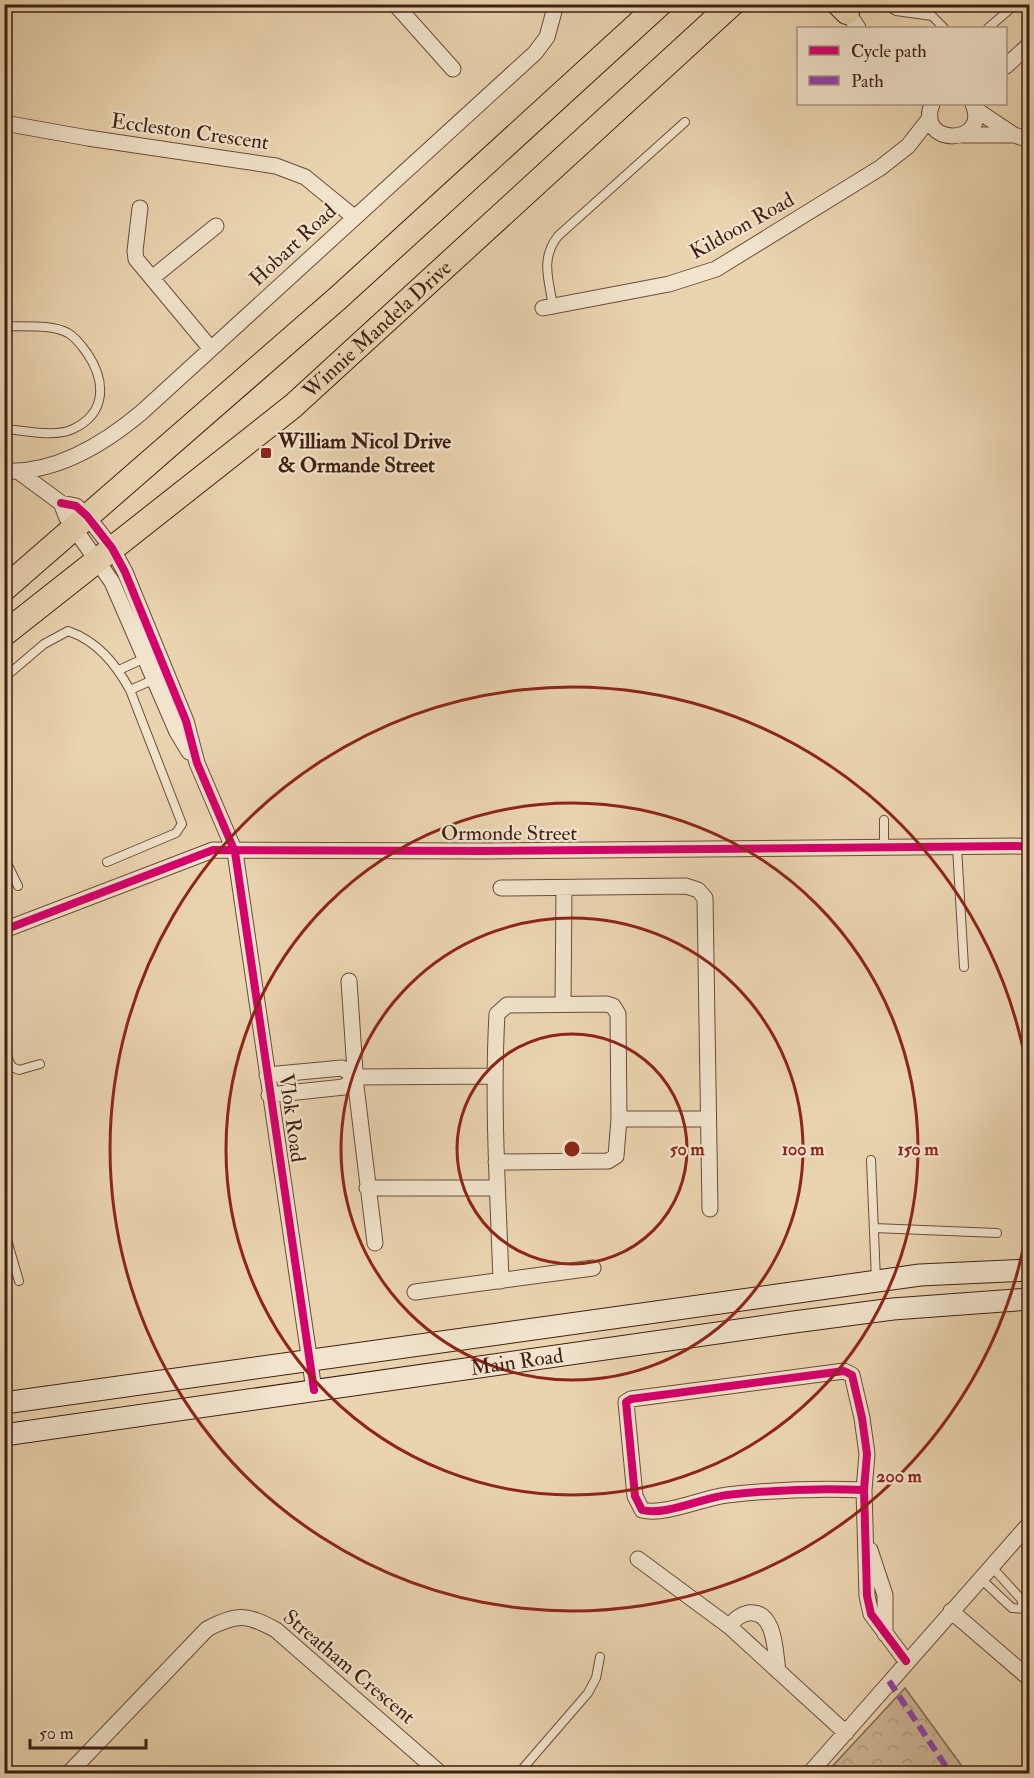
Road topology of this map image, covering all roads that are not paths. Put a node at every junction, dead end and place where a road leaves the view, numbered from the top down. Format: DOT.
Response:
graph roads {
  1 [pos="395,4"];
  2 [pos="556,4"];
  3 [pos="660,4"];
  4 [pos="732,4"];
  5 [pos="885,4"];
  6 [pos="920,4"];
  7 [pos="1016,4"];
  8 [pos="932,16"];
  9 [pos="943,27"];
  10 [pos="989,27"];
  11 [pos="1029,44"];
  12 [pos="1007,64"];
  13 [pos="453,69"];
  14 [pos="975,105"];
  15 [pos="928,110"];
  16 [pos="685,122"];
  17 [pos="4,123"];
  18 [pos="942,134"];
  19 [pos="963,135"];
  20 [pos="1014,135"];
  21 [pos="1029,140"];
  22 [pos="908,146"];
  23 [pos="140,208"];
  24 [pos="354,217"];
  25 [pos="216,226"];
  26 [pos="152,278"];
  27 [pos="548,307"];
  28 [pos="4,326"];
  29 [pos="211,349"];
  30 [pos="4,429"];
  31 [pos="12,472"];
  32 [pos="80,522"];
  33 [pos="105,553"];
  34 [pos="4,589"];
  35 [pos="4,634"];
  36 [pos="152,655"];
  37 [pos="119,670"];
  38 [pos="161,676"];
  39 [pos="4,678"];
  40 [pos="130,690"];
  41 [pos="885,820"];
  42 [pos="1029,846"];
  43 [pos="957,847"];
  44 [pos="884,848"];
  45 [pos="235,852"];
  46 [pos="4,857"];
  47 [pos="107,862"];
  48 [pos="18,886"];
  49 [pos="501,888"];
  50 [pos="564,888"];
  51 [pos="4,930"];
  52 [pos="964,967"];
  53 [pos="349,981"];
  54 [pos="563,1004"];
  55 [pos="4,1051"];
  56 [pos="40,1064"];
  57 [pos="267,1075"];
  58 [pos="494,1076"];
  59 [pos="356,1077"];
  60 [pos="269,1095"];
  61 [pos="619,1119"];
  62 [pos="708,1119"];
  63 [pos="871,1160"];
  64 [pos="496,1162"];
  65 [pos="367,1188"];
  66 [pos="498,1188"];
  67 [pos="710,1209"];
  68 [pos="874,1228"];
  69 [pos="4,1230"];
  70 [pos="997,1233"];
  71 [pos="375,1243"];
  72 [pos="7,1246"];
  73 [pos="593,1268"];
  74 [pos="1029,1270"];
  75 [pos="19,1281"];
  76 [pos="501,1281"];
  77 [pos="876,1281"];
  78 [pos="415,1292"];
  79 [pos="1029,1299"];
  80 [pos="310,1360"];
  81 [pos="314,1390"];
  82 [pos="4,1403"];
  83 [pos="4,1435"];
  84 [pos="864,1490"];
  85 [pos="1029,1523"];
  86 [pos="638,1559"];
  87 [pos="991,1566"];
  88 [pos="980,1578"];
  89 [pos="951,1611"];
  90 [pos="1027,1611"];
  91 [pos="730,1627"];
  92 [pos="600,1658"];
  93 [pos="906,1661"];
  94 [pos="778,1671"];
  95 [pos="1029,1679"];
  96 [pos="846,1733"];
  97 [pos="69,1773"];
  98 [pos="441,1773"];
  99 [pos="518,1773"];
  100 [pos="809,1773"];
  1 -- 13 [label="street"];
  2 -- 24 [label="street, Hobart Road"];
  3 -- 32 [label="main road"];
  4 -- 33 [label="main road, Winnie Mandela Drive"];
  5 -- 8 [label="lane"];
  6 -- 8 [label="lane"];
  7 -- 10 [label="lane"];
  8 -- 9 [label="lane"];
  11 -- 12 [label="street"];
  14 -- 19 [label="street"];
  14 -- 20 [label="street"];
  15 -- 18 [label="street"];
  15 -- 22 [label="street, Kildoon Road"];
  16 -- 27 [label="lane"];
  17 -- 24 [label="street, Eccleston Crescent"];
  18 -- 19 [label="street"];
  18 -- 22 [label="street, Kildoon Road"];
  19 -- 20 [label="street"];
  20 -- 21 [label="street"];
  22 -- 27 [label="street, Kildoon Road"];
  23 -- 26 [label="street"];
  24 -- 29 [label="street, Hobart Road"];
  25 -- 26 [label="street"];
  26 -- 29 [label="street"];
  28 -- 30 [label="lane"];
  29 -- 31 [label="street, Hobart Road"];
  31 -- 32 [label="street, Hobart Road"];
  32 -- 33 [label="street"];
  32 -- 34 [label="main road"];
  33 -- 35 [label="main road, Winnie Mandela Drive"];
  33 -- 36 [label="street"];
  36 -- 37 [label="lane"];
  36 -- 38 [label="street"];
  37 -- 39 [label="lane"];
  37 -- 40 [label="lane"];
  38 -- 40 [label="lane"];
  38 -- 45 [label="street, Vlok Road"];
  40 -- 47 [label="lane"];
  41 -- 44 [label="lane"];
  42 -- 43 [label="street, Ormonde Street"];
  43 -- 44 [label="street, Ormonde Street"];
  43 -- 52 [label="lane"];
  44 -- 45 [label="street, Ormonde Street"];
  45 -- 51 [label="street, Ormonde Street"];
  45 -- 57 [label="street, Vlok Road"];
  46 -- 48 [label="lane"];
  49 -- 50 [label="street"];
  50 -- 54 [label="street"];
  50 -- 62 [label="street"];
  53 -- 59 [label="street"];
  54 -- 58 [label="street"];
  54 -- 61 [label="street"];
  55 -- 56 [label="lane"];
  57 -- 59 [label="street"];
  57 -- 60 [label="street, Vlok Road"];
  58 -- 59 [label="street"];
  58 -- 64 [label="street"];
  59 -- 60 [label="street"];
  59 -- 65 [label="street"];
  60 -- 80 [label="street, Vlok Road"];
  61 -- 62 [label="street"];
  61 -- 64 [label="street"];
  62 -- 67 [label="street"];
  63 -- 68 [label="lane"];
  64 -- 66 [label="street"];
  65 -- 66 [label="street"];
  65 -- 71 [label="street"];
  66 -- 76 [label="street"];
  68 -- 70 [label="lane"];
  68 -- 77 [label="lane"];
  69 -- 72 [label="lane"];
  72 -- 75 [label="lane"];
  73 -- 76 [label="street"];
  74 -- 77 [label="main road, Main Road"];
  76 -- 78 [label="street"];
  77 -- 80 [label="main road, Main Road"];
  79 -- 81 [label="main road, Main Road"];
  80 -- 81 [label="street, Vlok Road"];
  80 -- 82 [label="main road, Main Road"];
  81 -- 83 [label="main road, Main Road"];
  84 -- 84 [label="street"];
  84 -- 93 [label="street"];
  85 -- 87 [label="street"];
  86 -- 91 [label="street"];
  87 -- 88 [label="street"];
  87 -- 90 [label="lane"];
  88 -- 89 [label="street"];
  88 -- 90 [label="lane"];
  89 -- 93 [label="street"];
  89 -- 95 [label="street"];
  91 -- 94 [label="street"];
  91 -- 94 [label="street"];
  92 -- 99 [label="lane"];
  93 -- 96 [label="street"];
  94 -- 96 [label="street"];
  96 -- 100 [label="street"];
  97 -- 98 [label="street, Streatham Crescent"];
}
